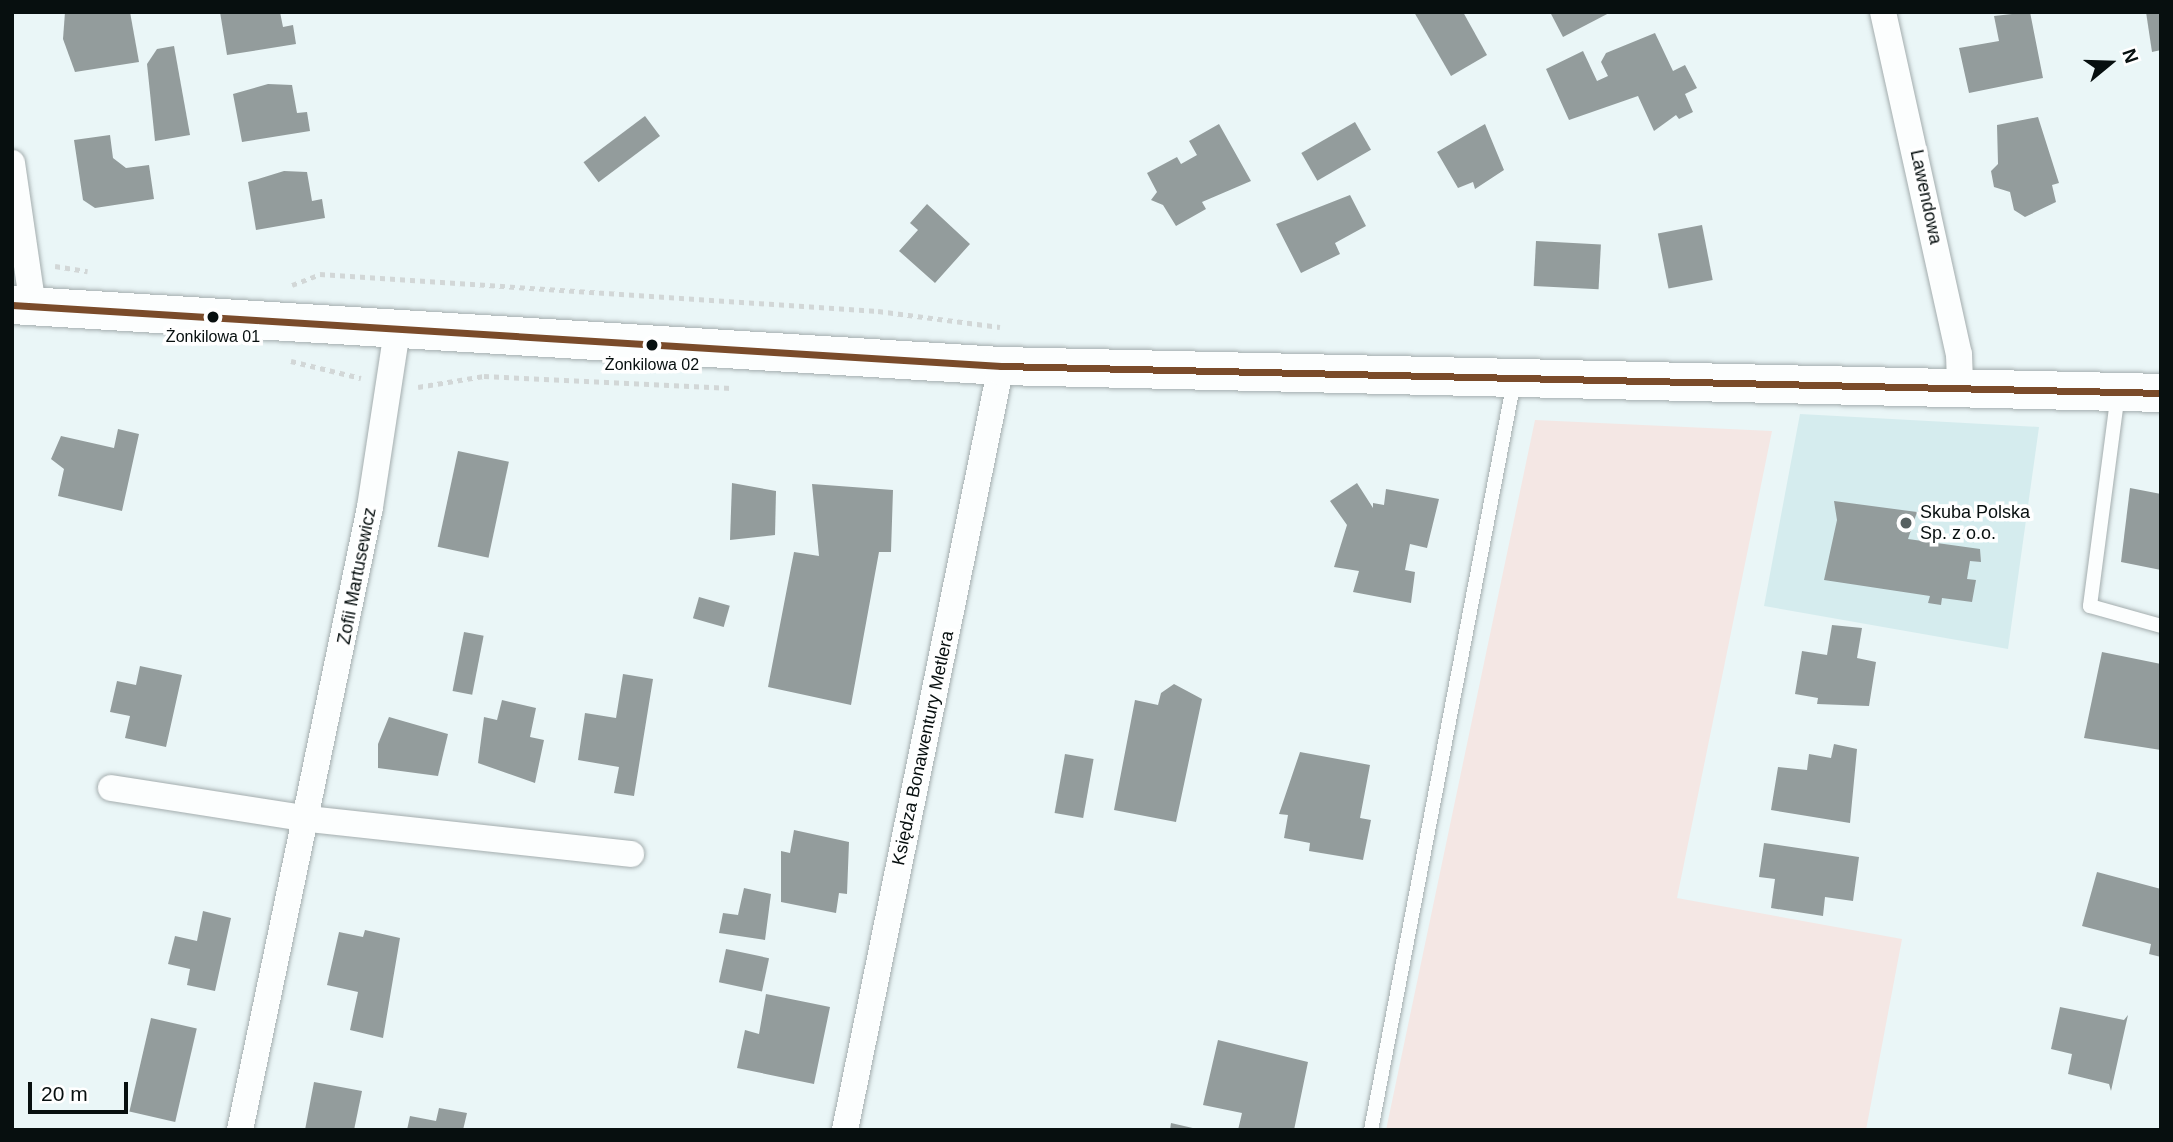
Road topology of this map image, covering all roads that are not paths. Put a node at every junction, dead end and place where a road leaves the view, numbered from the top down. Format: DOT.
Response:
graph roads {
  1 [pos="1883,12"];
  2 [pos="12,163"];
  3 [pos="22,306"];
  4 [pos="397,331"];
  5 [pos="1001,366"];
  6 [pos="1515,376"];
  7 [pos="1960,384"];
  8 [pos="2118,392"];
  9 [pos="2161,393"];
  10 [pos="2161,626"];
  11 [pos="111,788"];
  12 [pos="309,819"];
  13 [pos="631,854"];
  14 [pos="240,1130"];
  15 [pos="845,1130"];
  16 [pos="1371,1130"];
  1 -- 7 [label="street, Lawendowa"];
  2 -- 3 [label="street"];
  3 -- 4 [label="street"];
  4 -- 5 [label="street"];
  4 -- 12 [label="street, Zofii Martusewicz"];
  5 -- 6 [label="street"];
  5 -- 15 [label="street, Księdza Bonawentury Metlera"];
  6 -- 7 [label="street"];
  6 -- 16 [label="lane"];
  7 -- 8 [label="street"];
  8 -- 9 [label="street"];
  8 -- 10 [label="lane"];
  11 -- 12 [label="street"];
  12 -- 13 [label="street"];
  12 -- 14 [label="street, Zofii Martusewicz"];
}
